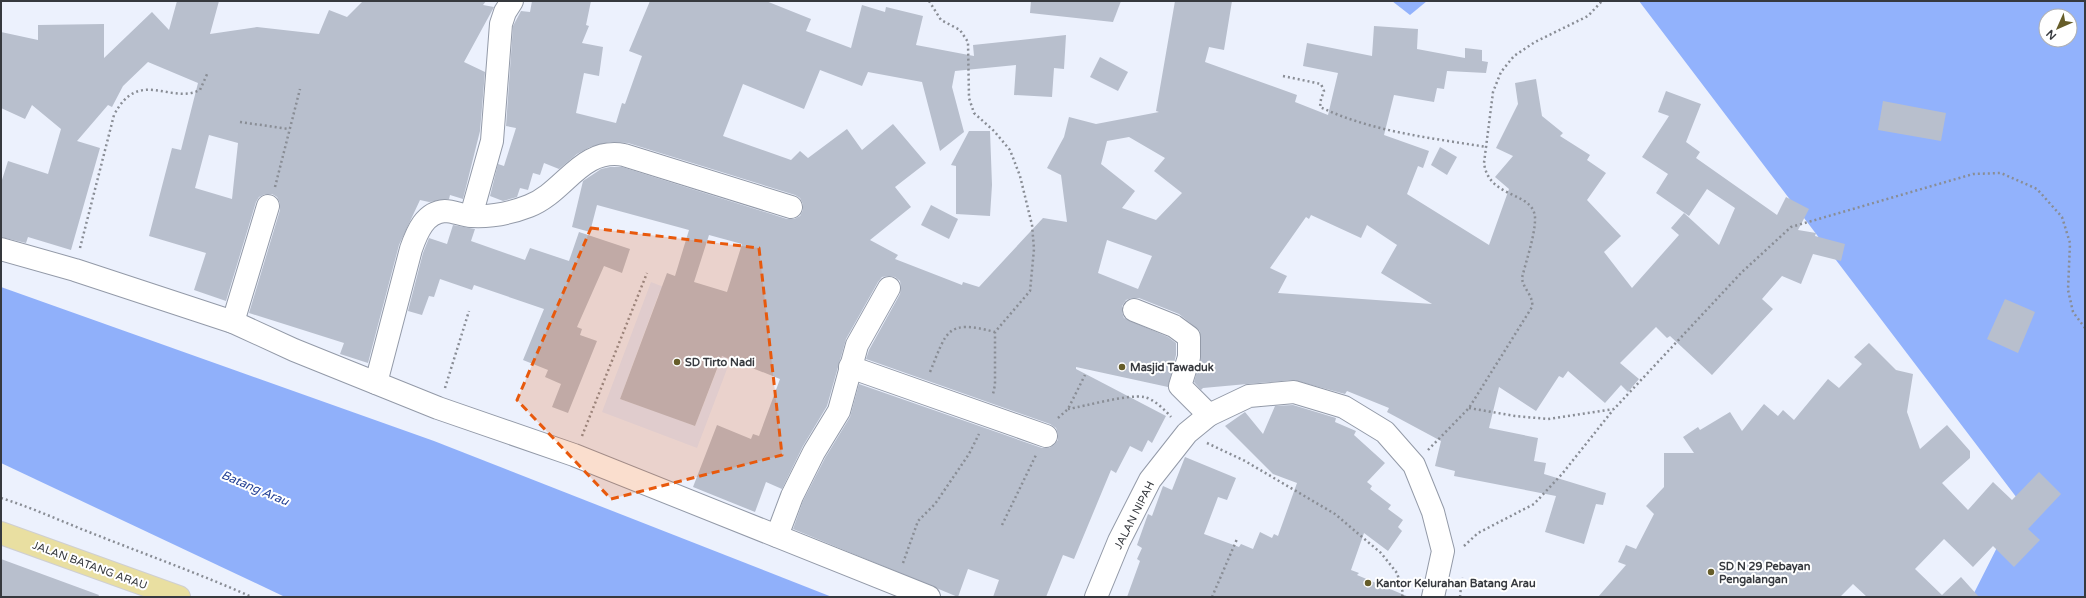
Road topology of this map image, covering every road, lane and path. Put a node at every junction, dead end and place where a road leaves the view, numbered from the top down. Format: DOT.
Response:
graph roads {
  1 [pos="512,1"];
  2 [pos="929,1"];
  3 [pos="1602,1"];
  4 [pos="208,72"];
  5 [pos="1283,76"];
  6 [pos="300,89"];
  7 [pos="240,122"];
  8 [pos="289,129"];
  9 [pos="1488,147"];
  10 [pos="268,206"];
  11 [pos="791,207"];
  12 [pos="472,216"];
  13 [pos="1,249"];
  14 [pos="1034,249"];
  15 [pos="75,270"];
  16 [pos="647,273"];
  17 [pos="889,288"];
  18 [pos="1134,310"];
  19 [pos="470,311"];
  20 [pos="233,322"];
  21 [pos="2085,328"];
  22 [pos="994,332"];
  23 [pos="850,368"];
  24 [pos="376,383"];
  25 [pos="922,391"];
  26 [pos="438,408"];
  27 [pos="1469,408"];
  28 [pos="1068,409"];
  29 [pos="1614,409"];
  30 [pos="1209,415"];
  31 [pos="1187,433"];
  32 [pos="1046,436"];
  33 [pos="574,455"];
  34 [pos="1414,465"];
  35 [pos="1,498"];
  36 [pos="1,533"];
  37 [pos="777,536"];
  38 [pos="1236,539"];
  39 [pos="1464,552"];
  40 [pos="1462,575"];
  41 [pos="176,596"];
  42 [pos="252,597"];
  43 [pos="929,597"];
  44 [pos="1096,597"];
  45 [pos="1212,597"];
  46 [pos="1402,597"];
  47 [pos="1433,597"];
  48 [pos="1460,597"];
  1 -- 12 [label="street"];
  2 -- 14 [label="path"];
  3 -- 9 [label="path"];
  4 -- 15 [label="path"];
  5 -- 9 [label="path"];
  6 -- 8 [label="path"];
  7 -- 8 [label="path"];
  8 -- 10 [label="path"];
  9 -- 27 [label="path"];
  10 -- 20 [label="street"];
  11 -- 12 [label="street"];
  12 -- 24 [label="street"];
  13 -- 15 [label="street"];
  15 -- 20 [label="street"];
  16 -- 33 [label="path"];
  17 -- 23 [label="street"];
  18 -- 30 [label="street"];
  19 -- 26 [label="path"];
  20 -- 24 [label="street"];
  21 -- 29 [label="path"];
  22 -- 25 [label="path"];
  23 -- 25 [label="street"];
  23 -- 37 [label="street"];
  24 -- 26 [label="street"];
  25 -- 32 [label="street"];
  26 -- 33 [label="street"];
  27 -- 29 [label="path"];
  27 -- 34 [label="path"];
  28 -- 31 [label="path"];
  29 -- 39 [label="path"];
  30 -- 31 [label="street, JALAN NIPAH"];
  30 -- 34 [label="street, JALAN NIPAH"];
  31 -- 44 [label="street, JALAN NIPAH"];
  31 -- 46 [label="path"];
  33 -- 37 [label="street"];
  34 -- 47 [label="street, JALAN NIPAH"];
  35 -- 42 [label="path"];
  36 -- 41 [label="main road, JALAN BATANG ARAU"];
  37 -- 43 [label="street"];
  38 -- 45 [label="path"];
  40 -- 48 [label="path"];
}
